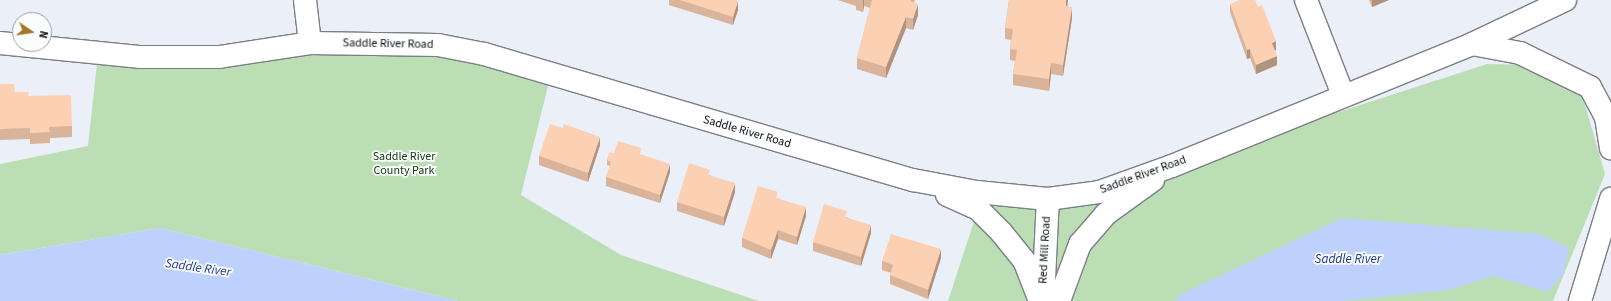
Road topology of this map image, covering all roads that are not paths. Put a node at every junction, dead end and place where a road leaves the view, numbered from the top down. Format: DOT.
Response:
graph roads {
  1 [pos="305,0"];
  2 [pos="1306,0"];
  3 [pos="1565,0"];
  4 [pos="0,43"];
  5 [pos="310,43"];
  6 [pos="1472,44"];
  7 [pos="1343,94"];
  8 [pos="1611,149"];
  9 [pos="1172,166"];
  10 [pos="913,180"];
  11 [pos="1048,199"];
  12 [pos="1611,199"];
  13 [pos="1611,244"];
  14 [pos="1042,301"];
  15 [pos="1059,301"];
  16 [pos="1580,301"];
  17 [pos="1586,301"];
  1 -- 5 [label="main road"];
  2 -- 7 [label="main road"];
  3 -- 6 [label="main road, Saddle River Road"];
  4 -- 5 [label="main road, Saddle River Road"];
  5 -- 10 [label="main road, Saddle River Road"];
  6 -- 7 [label="main road, Saddle River Road"];
  6 -- 8 [label="main road"];
  7 -- 9 [label="main road, Saddle River Road"];
  9 -- 11 [label="main road, Saddle River Road"];
  9 -- 15 [label="main road"];
  10 -- 11 [label="main road, Saddle River Road"];
  10 -- 14 [label="main road"];
  11 -- 14 [label="main road, Red Mill Road"];
  12 -- 16 [label="main road"];
  13 -- 17 [label="main road"];
}
